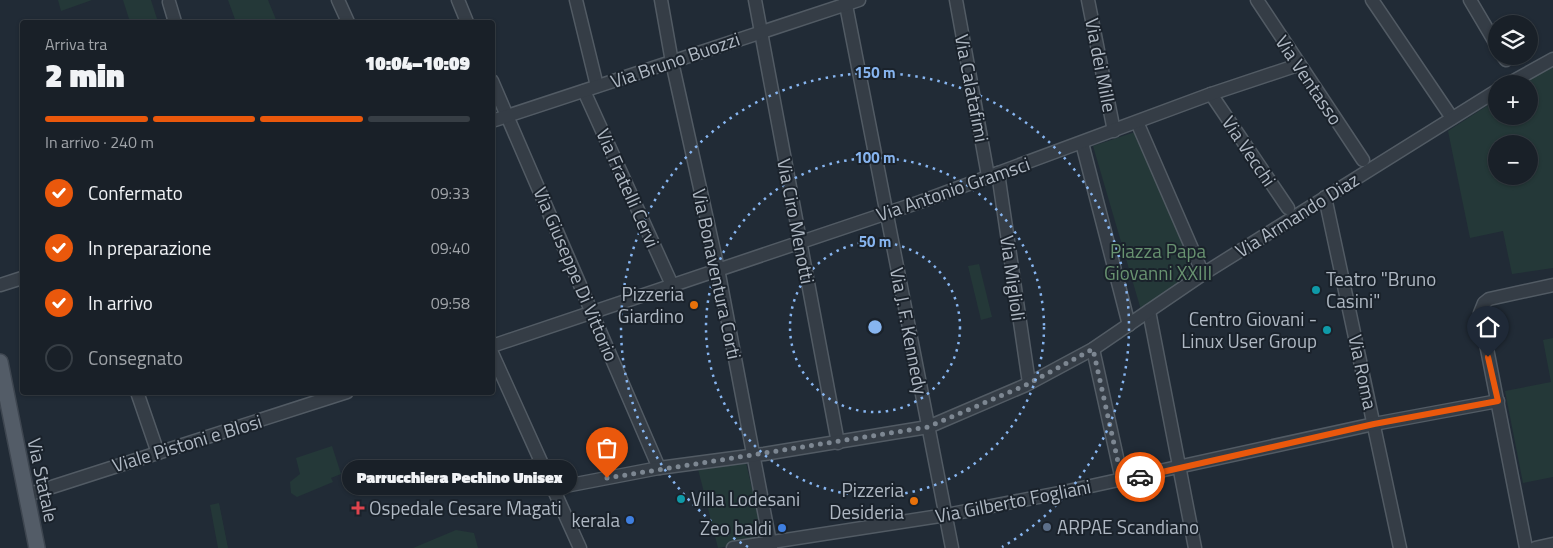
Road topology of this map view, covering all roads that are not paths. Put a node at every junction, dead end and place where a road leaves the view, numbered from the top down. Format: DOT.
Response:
graph roads {
  1 [pos="338,0"];
  2 [pos="458,0"];
  3 [pos="576,0"];
  4 [pos="661,0"];
  5 [pos="755,0"];
  6 [pos="859,0"];
  7 [pos="956,0"];
  8 [pos="1088,0"];
  9 [pos="1257,0"];
  10 [pos="1372,0"];
  11 [pos="1470,0"];
  12 [pos="169,2"];
  13 [pos="845,2"];
  14 [pos="174,20"];
  15 [pos="347,20"];
  16 [pos="466,20"];
  17 [pos="1488,30"];
  18 [pos="761,32"];
  19 [pos="1553,59"];
  20 [pos="672,62"];
  21 [pos="1298,65"];
  22 [pos="1524,75"];
  23 [pos="597,86"];
  24 [pos="495,88"];
  25 [pos="584,91"];
  26 [pos="1211,94"];
  27 [pos="1488,96"];
  28 [pos="508,117"];
  29 [pos="1452,118"];
  30 [pos="495,120"];
  31 [pos="1137,122"];
  32 [pos="1114,131"];
  33 [pos="1082,143"];
  34 [pos="1363,160"];
  35 [pos="993,175"];
  36 [pos="1325,197"];
  37 [pos="1288,208"];
  38 [pos="885,213"];
  39 [pos="799,242"];
  40 [pos="718,269"];
  41 [pos="1203,274"];
  42 [pos="20,279"];
  43 [pos="672,285"];
  44 [pos="0,286"];
  45 [pos="1553,286"];
  46 [pos="593,311"];
  47 [pos="1149,311"];
  48 [pos="1129,325"];
  49 [pos="495,345"];
  50 [pos="1093,349"];
  51 [pos="495,359"];
  52 [pos="0,362"];
  53 [pos="0,375"];
  54 [pos="1029,383"];
  55 [pos="138,395"];
  56 [pos="338,395"];
  57 [pos="1498,401"];
  58 [pos="11,420"];
  59 [pos="1374,424"];
  60 [pos="928,427"];
  61 [pos="838,442"];
  62 [pos="158,453"];
  63 [pos="753,456"];
  64 [pos="659,468"];
  65 [pos="1179,468"];
  66 [pos="1122,480"];
  67 [pos="555,488"];
  68 [pos="27,495"];
  69 [pos="946,515"];
  70 [pos="1553,544"];
  71 [pos="771,545"];
  72 [pos="37,548"];
  73 [pos="580,548"];
  74 [pos="733,548"];
  75 [pos="952,548"];
  76 [pos="1195,548"];
  77 [pos="1400,548"];
  78 [pos="1526,548"];
  79 [pos="1535,548"];
  1 -- 15 [label="street"];
  2 -- 16 [label="street"];
  3 -- 23 [label="street"];
  4 -- 20 [label="street, Via Bonaventura Corti"];
  5 -- 18 [label="street, Via Ciro Menotti"];
  6 -- 13 [label="street, Via Bruno Buozzi"];
  7 -- 35 [label="street, Via Calatafimi"];
  8 -- 32 [label="street, Via dei Mille"];
  9 -- 21 [label="street, Via Ventasso"];
  10 -- 29 [label="street"];
  11 -- 17 [label="street"];
  12 -- 14 [label="street"];
  13 -- 18 [label="street, Via Bruno Buozzi"];
  13 -- 38 [label="street, Via J. F. Kennedy"];
  18 -- 20 [label="street, Via Bruno Buozzi"];
  18 -- 39 [label="street, Via Ciro Menotti"];
  19 -- 22 [label="street"];
  20 -- 23 [label="street, Via Bruno Buozzi"];
  20 -- 40 [label="street, Via Bonaventura Corti"];
  21 -- 26 [label="street, Via Antonio Gramsci"];
  21 -- 34 [label="street, Via Ventasso"];
  23 -- 25 [label="street, Via Bruno Buozzi"];
  24 -- 28 [label="street, Via Giuseppe Di Vittorio"];
  25 -- 28 [label="street, Via Bruno Buozzi"];
  25 -- 43 [label="street, Via Fratelli Cervi"];
  26 -- 31 [label="street, Via Antonio Gramsci"];
  26 -- 37 [label="street, Via Vecchi"];
  27 -- 29 [label="street, Via Armando Diaz"];
  28 -- 30 [label="street, Via Bruno Buozzi"];
  28 -- 46 [label="street, Via Giuseppe Di Vittorio"];
  29 -- 36 [label="street, Via Armando Diaz"];
  31 -- 32 [label="street, Via Antonio Gramsci"];
  31 -- 41 [label="street"];
  32 -- 33 [label="street, Via Antonio Gramsci"];
  33 -- 35 [label="street, Via Antonio Gramsci"];
  33 -- 48 [label="street"];
  35 -- 38 [label="street, Via Antonio Gramsci"];
  35 -- 54 [label="street, Via Miglioli"];
  36 -- 41 [label="street, Via Armando Diaz"];
  36 -- 59 [label="street, Via Roma"];
  38 -- 39 [label="street, Via Antonio Gramsci"];
  38 -- 60 [label="street, Via J. F. Kennedy"];
  39 -- 40 [label="street, Via Antonio Gramsci"];
  39 -- 61 [label="street, Via Ciro Menotti"];
  40 -- 43 [label="street, Via Antonio Gramsci"];
  40 -- 63 [label="street, Via Bonaventura Corti"];
  41 -- 47 [label="street, Via Armando Diaz"];
  42 -- 44 [label="street"];
  43 -- 46 [label="street, Via Antonio Gramsci"];
  45 -- 57 [label="street"];
  46 -- 49 [label="street, Via Antonio Gramsci"];
  46 -- 64 [label="street, Via Giuseppe Di Vittorio"];
  47 -- 48 [label="street, Via Armando Diaz"];
  47 -- 65 [label="street"];
  48 -- 50 [label="street, Via Armando Diaz"];
  50 -- 54 [label="street, Via Armando Diaz"];
  50 -- 66 [label="street"];
  51 -- 67 [label="street"];
  52 -- 58 [label="main road"];
  53 -- 58 [label="main road"];
  54 -- 60 [label="street, Via Armando Diaz"];
  55 -- 62 [label="street"];
  56 -- 62 [label="street, Viale Pistoni e Blosi"];
  57 -- 59 [label="street, Via Gilberto Fogliani"];
  57 -- 78 [label="street"];
  58 -- 68 [label="main road, Via Statale"];
  59 -- 65 [label="street, Via Gilberto Fogliani"];
  59 -- 77 [label="street, Via Roma"];
  60 -- 61 [label="street, Via Armando Diaz"];
  60 -- 69 [label="street, Via J. F. Kennedy"];
  61 -- 63 [label="street, Via Armando Diaz"];
  62 -- 68 [label="street, Viale Pistoni e Blosi"];
  63 -- 64 [label="street, Via Armando Diaz"];
  63 -- 71 [label="street, Via Bonaventura Corti"];
  64 -- 67 [label="street, Via Armando Diaz"];
  65 -- 66 [label="street, Via Gilberto Fogliani"];
  65 -- 76 [label="street"];
  66 -- 69 [label="street, Via Gilberto Fogliani"];
  67 -- 73 [label="street"];
  68 -- 72 [label="main road, Via Statale"];
  69 -- 71 [label="street, Via Gilberto Fogliani"];
  69 -- 75 [label="street, Via J. F. Kennedy"];
  70 -- 79 [label="street"];
  71 -- 74 [label="street, Via Gilberto Fogliani"];
}
